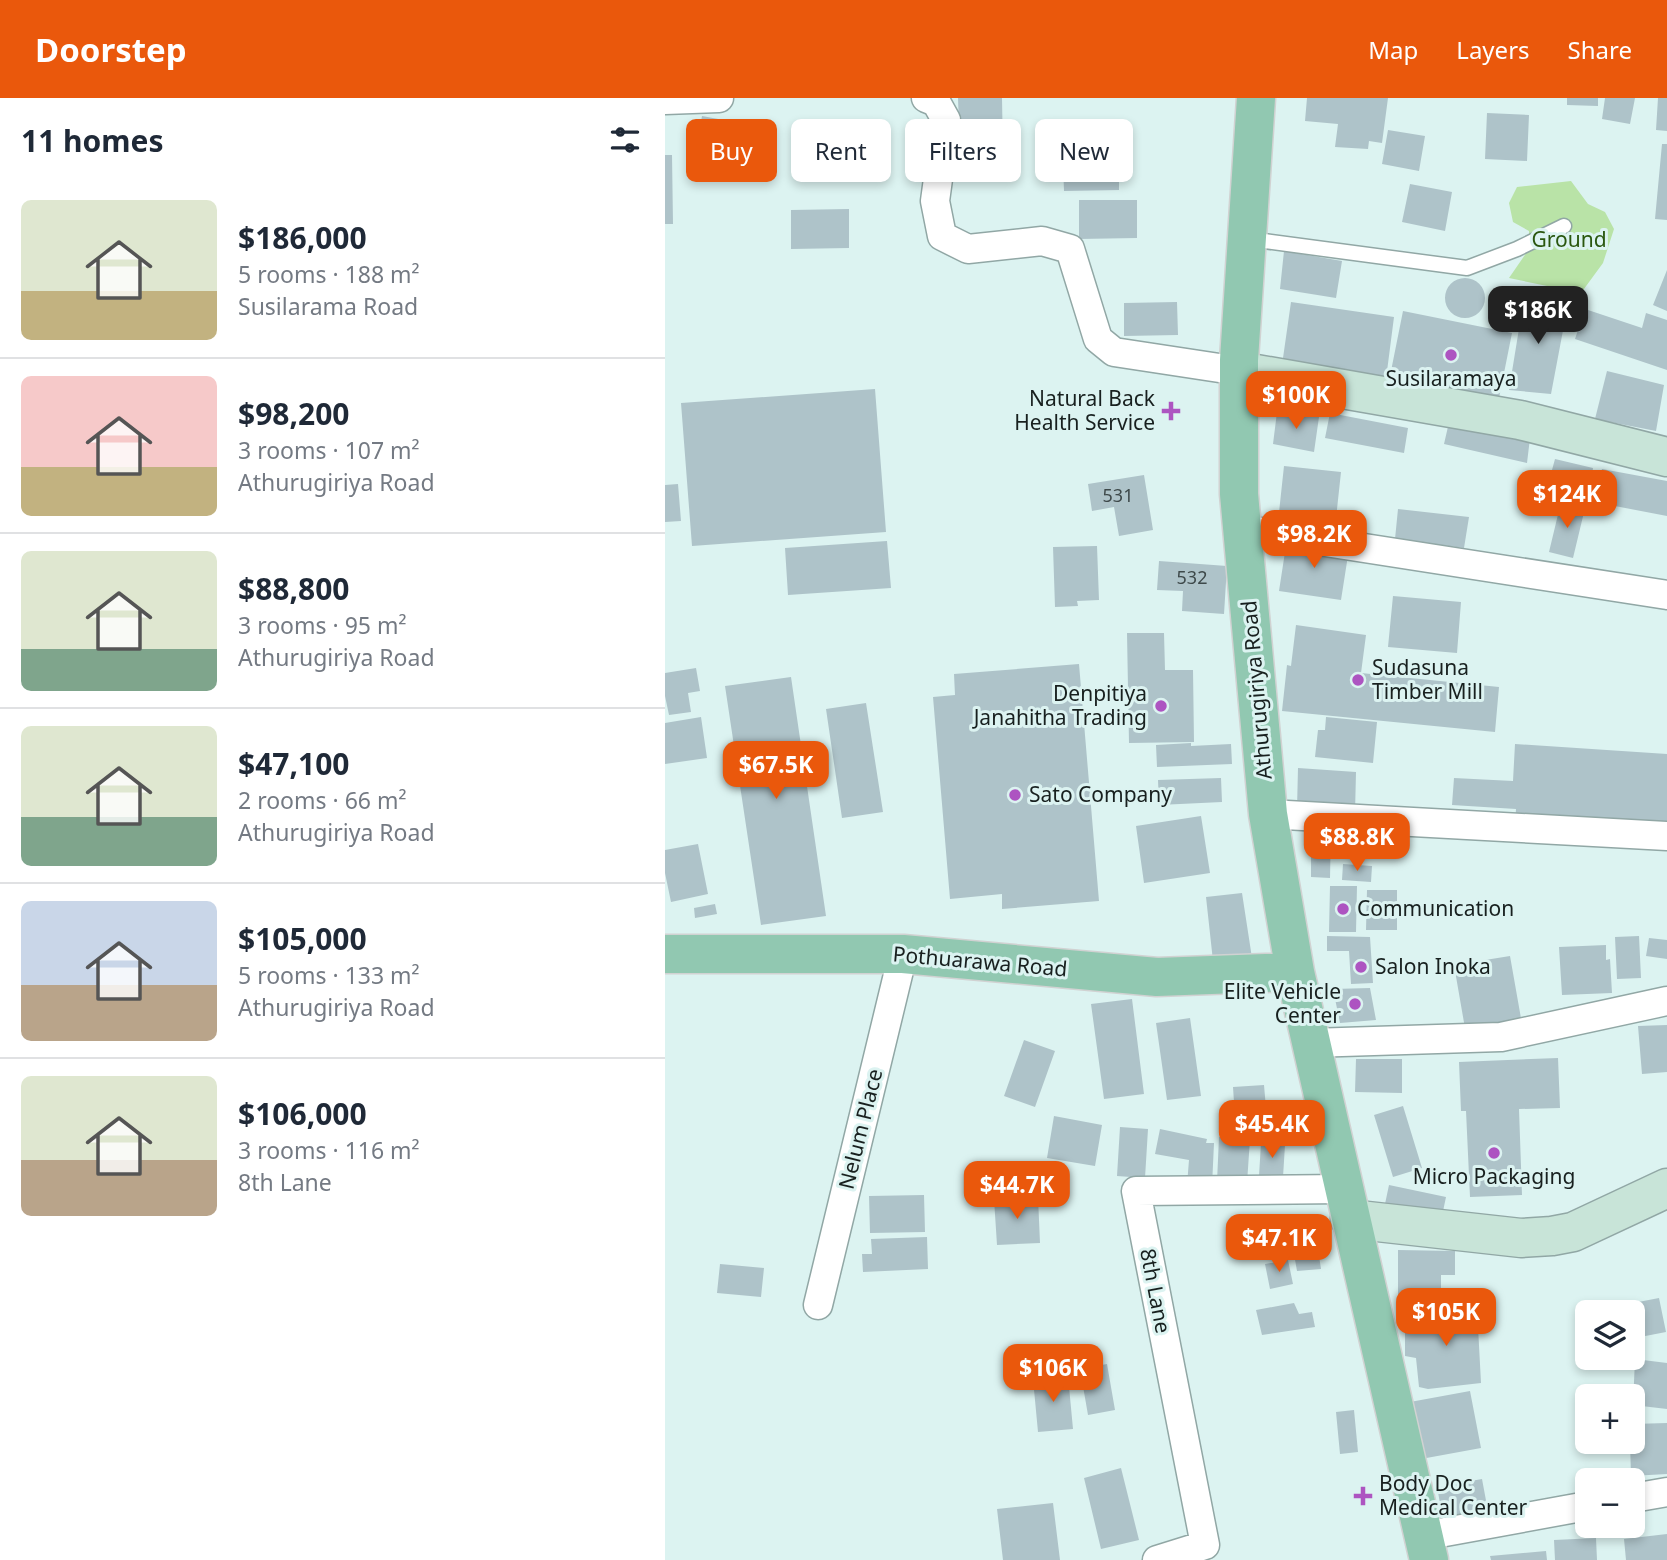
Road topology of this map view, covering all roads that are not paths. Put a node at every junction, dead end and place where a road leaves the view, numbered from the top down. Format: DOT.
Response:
graph roads {
  1 [pos="719,98"];
  2 [pos="926,98"];
  3 [pos="1256,98"];
  4 [pos="665,100"];
  5 [pos="1564,226"];
  6 [pos="1247,238"];
  7 [pos="1239,371"];
  8 [pos="1667,457"];
  9 [pos="1242,530"];
  10 [pos="1667,595"];
  11 [pos="1268,814"];
  12 [pos="1667,836"];
  13 [pos="665,954"];
  14 [pos="903,954"];
  15 [pos="1295,972"];
  16 [pos="1667,1001"];
  17 [pos="1310,1043"];
  18 [pos="1667,1188"];
  19 [pos="1347,1204"];
  20 [pos="818,1305"];
  21 [pos="1667,1492"];
  22 [pos="1645,1496"];
  23 [pos="1575,1509"];
  24 [pos="1426,1548"];
  25 [pos="1206,1553"];
  26 [pos="1157,1560"];
  1 -- 4 [label="street"];
  2 -- 7 [label="street"];
  3 -- 6 [label="main road, Athurugiriya Road"];
  5 -- 6 [label="lane"];
  6 -- 7 [label="main road, Athurugiriya Road"];
  7 -- 8 [label="street"];
  7 -- 9 [label="main road, Athurugiriya Road"];
  9 -- 10 [label="street"];
  9 -- 11 [label="main road, Athurugiriya Road"];
  11 -- 12 [label="street"];
  11 -- 15 [label="main road, Athurugiriya Road"];
  13 -- 14 [label="main road, Pothuarawa Road"];
  14 -- 15 [label="main road, Pothuarawa Road"];
  14 -- 20 [label="street, Nelum Place"];
  15 -- 17 [label="main road, Athurugiriya Road"];
  16 -- 17 [label="street"];
  17 -- 19 [label="main road, Athurugiriya Road"];
  18 -- 19 [label="street"];
  19 -- 24 [label="main road, Athurugiriya Road"];
  19 -- 25 [label="street, 8th Lane"];
  21 -- 22 [label="street"];
  23 -- 24 [label="street"];
  25 -- 26 [label="street, 8th Lane"];
}
